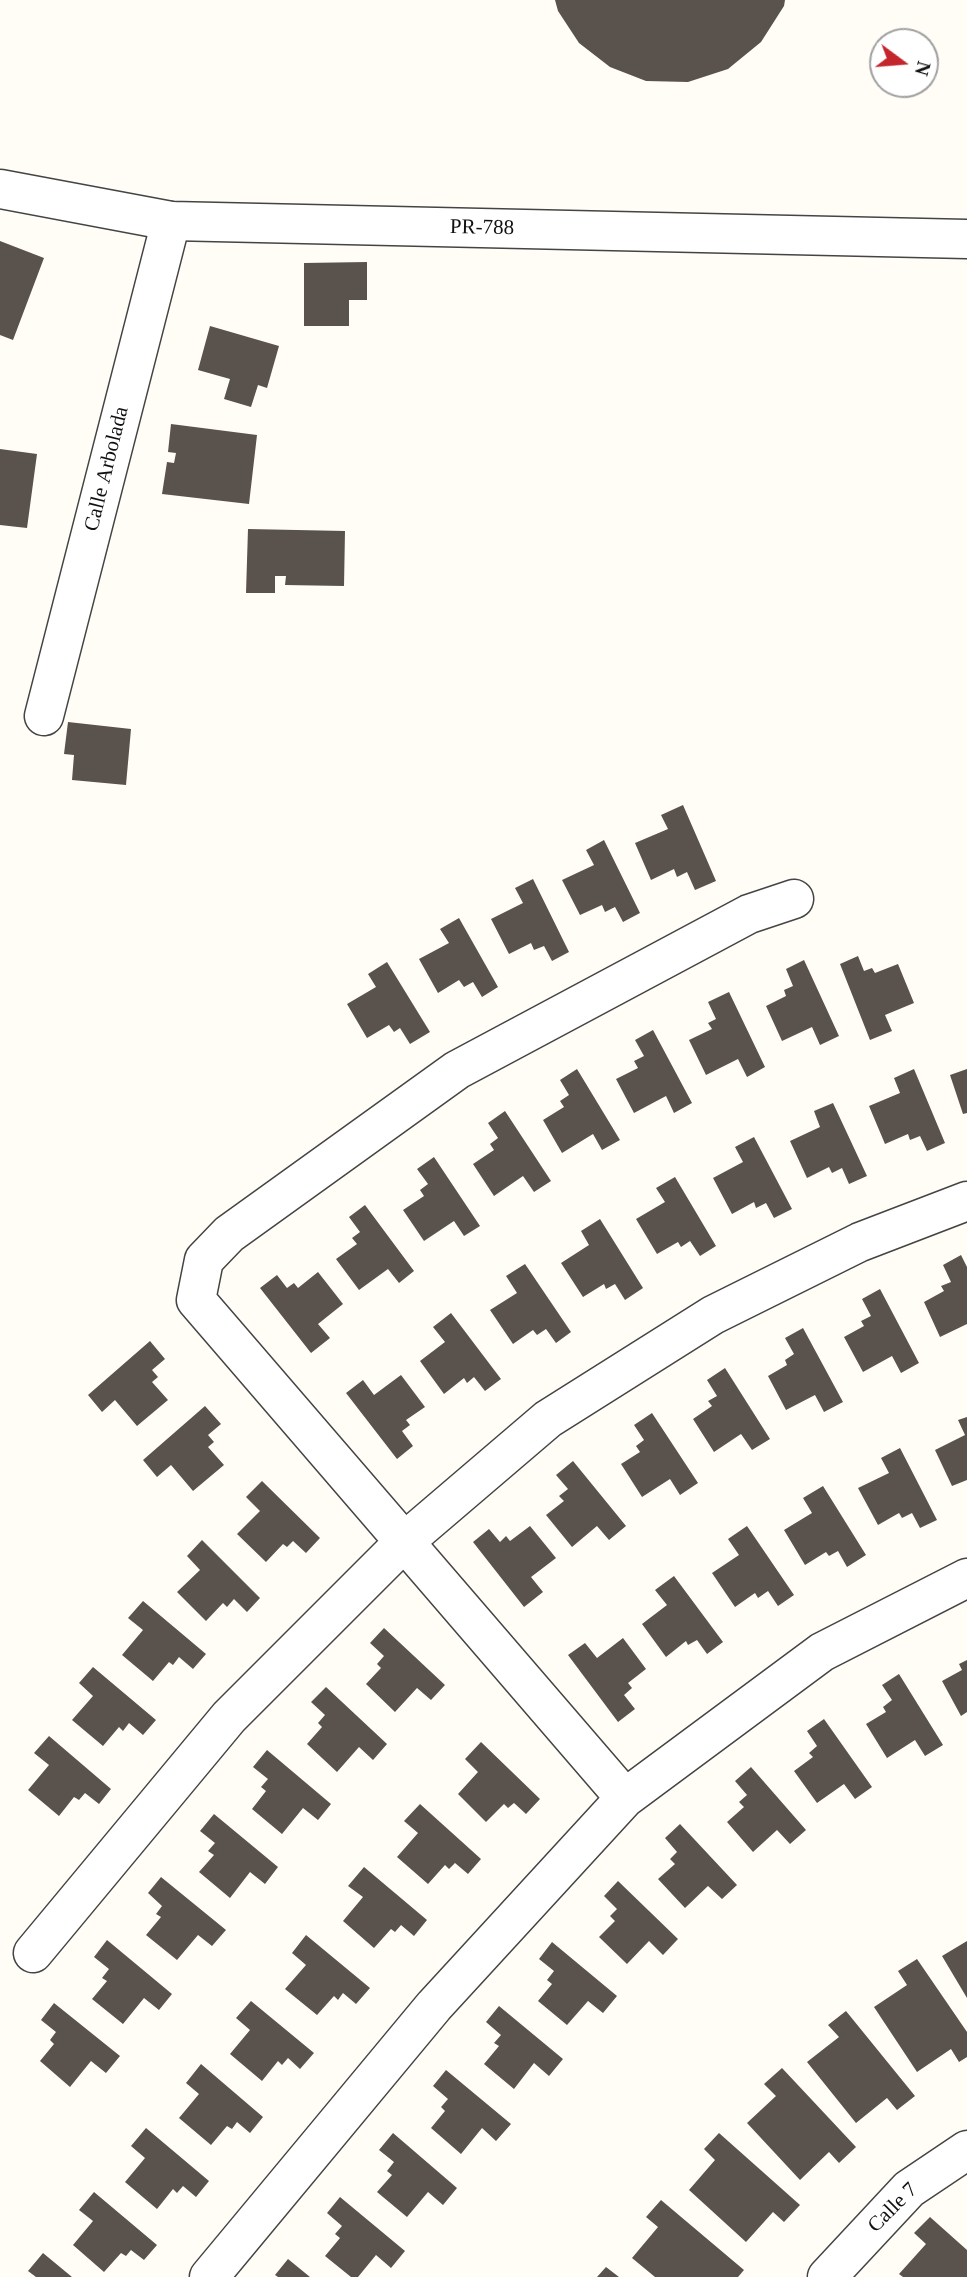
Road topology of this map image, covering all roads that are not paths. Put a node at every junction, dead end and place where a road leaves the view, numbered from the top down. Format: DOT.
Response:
graph roads {
  1 [pos="0,189"];
  2 [pos="171,221"];
  3 [pos="967,239"];
  4 [pos="44,716"];
  5 [pos="794,899"];
  6 [pos="967,1201"];
  7 [pos="404,1542"];
  8 [pos="967,1578"];
  9 [pos="625,1798"];
  10 [pos="33,1953"];
  11 [pos="967,2150"];
  12 [pos="209,2277"];
  13 [pos="827,2277"];
  1 -- 2 [label="street, PR-788 / PR-788"];
  2 -- 3 [label="street, PR-788 / PR-788"];
  2 -- 4 [label="street, Calle Arbolada"];
  5 -- 7 [label="street"];
  6 -- 7 [label="street"];
  7 -- 9 [label="street"];
  7 -- 10 [label="street"];
  8 -- 9 [label="street"];
  9 -- 12 [label="street"];
  11 -- 13 [label="street, Calle 7"];
}
